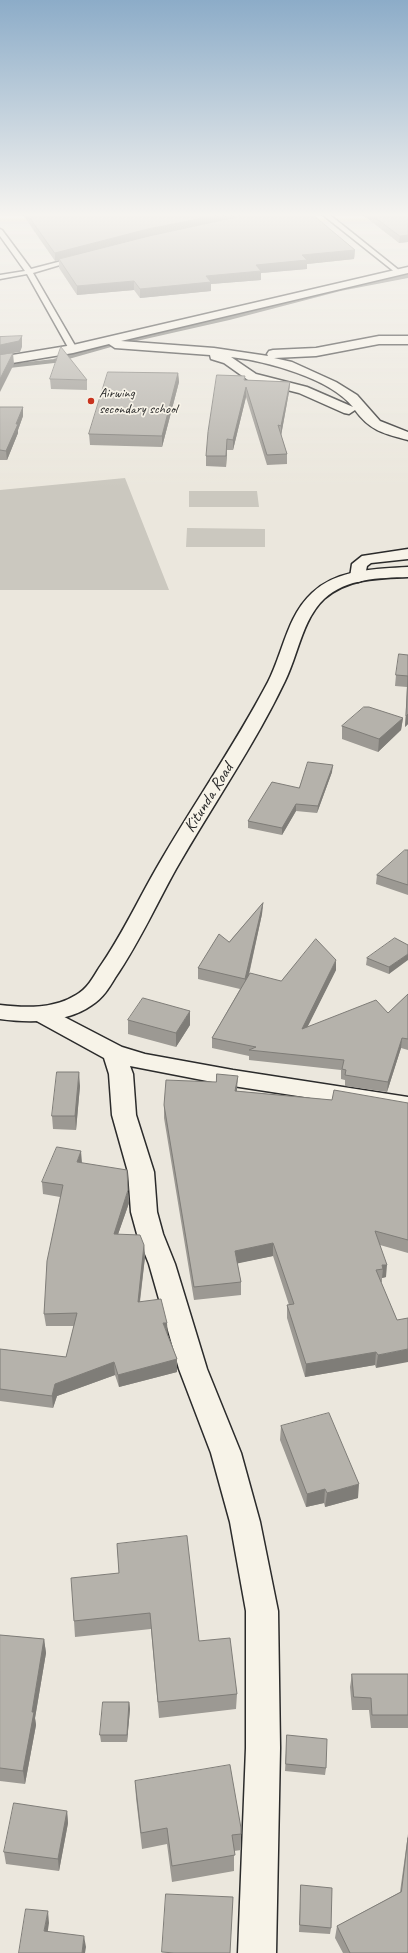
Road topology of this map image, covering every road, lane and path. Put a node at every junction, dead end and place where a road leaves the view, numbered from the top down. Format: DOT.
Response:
graph roads {
  1 [pos="48,306"];
  2 [pos="254,306"];
  3 [pos="408,340"];
  4 [pos="101,342"];
  5 [pos="72,349"];
  6 [pos="199,352"];
  7 [pos="239,354"];
  8 [pos="0,361"];
  9 [pos="368,418"];
  10 [pos="408,436"];
  11 [pos="408,543"];
  12 [pos="402,554"];
  13 [pos="408,572"];
  14 [pos="358,577"];
  15 [pos="0,1012"];
  16 [pos="41,1014"];
  17 [pos="114,1053"];
  18 [pos="408,1106"];
  19 [pos="257,1953"];
  1 -- 5 [label="lane"];
  2 -- 4 [label="street"];
  3 -- 7 [label="street"];
  4 -- 5 [label="street"];
  4 -- 6 [label="street"];
  5 -- 8 [label="street"];
  6 -- 7 [label="street"];
  6 -- 9 [label="street"];
  7 -- 9 [label="street"];
  9 -- 10 [label="street"];
  11 -- 12 [label="street"];
  12 -- 14 [label="street"];
  13 -- 14 [label="street, Kitunda Road"];
  14 -- 16 [label="street, Kitunda Road"];
  15 -- 16 [label="street, Kitunda Road"];
  16 -- 17 [label="street"];
  17 -- 18 [label="street"];
  17 -- 19 [label="street"];
}
